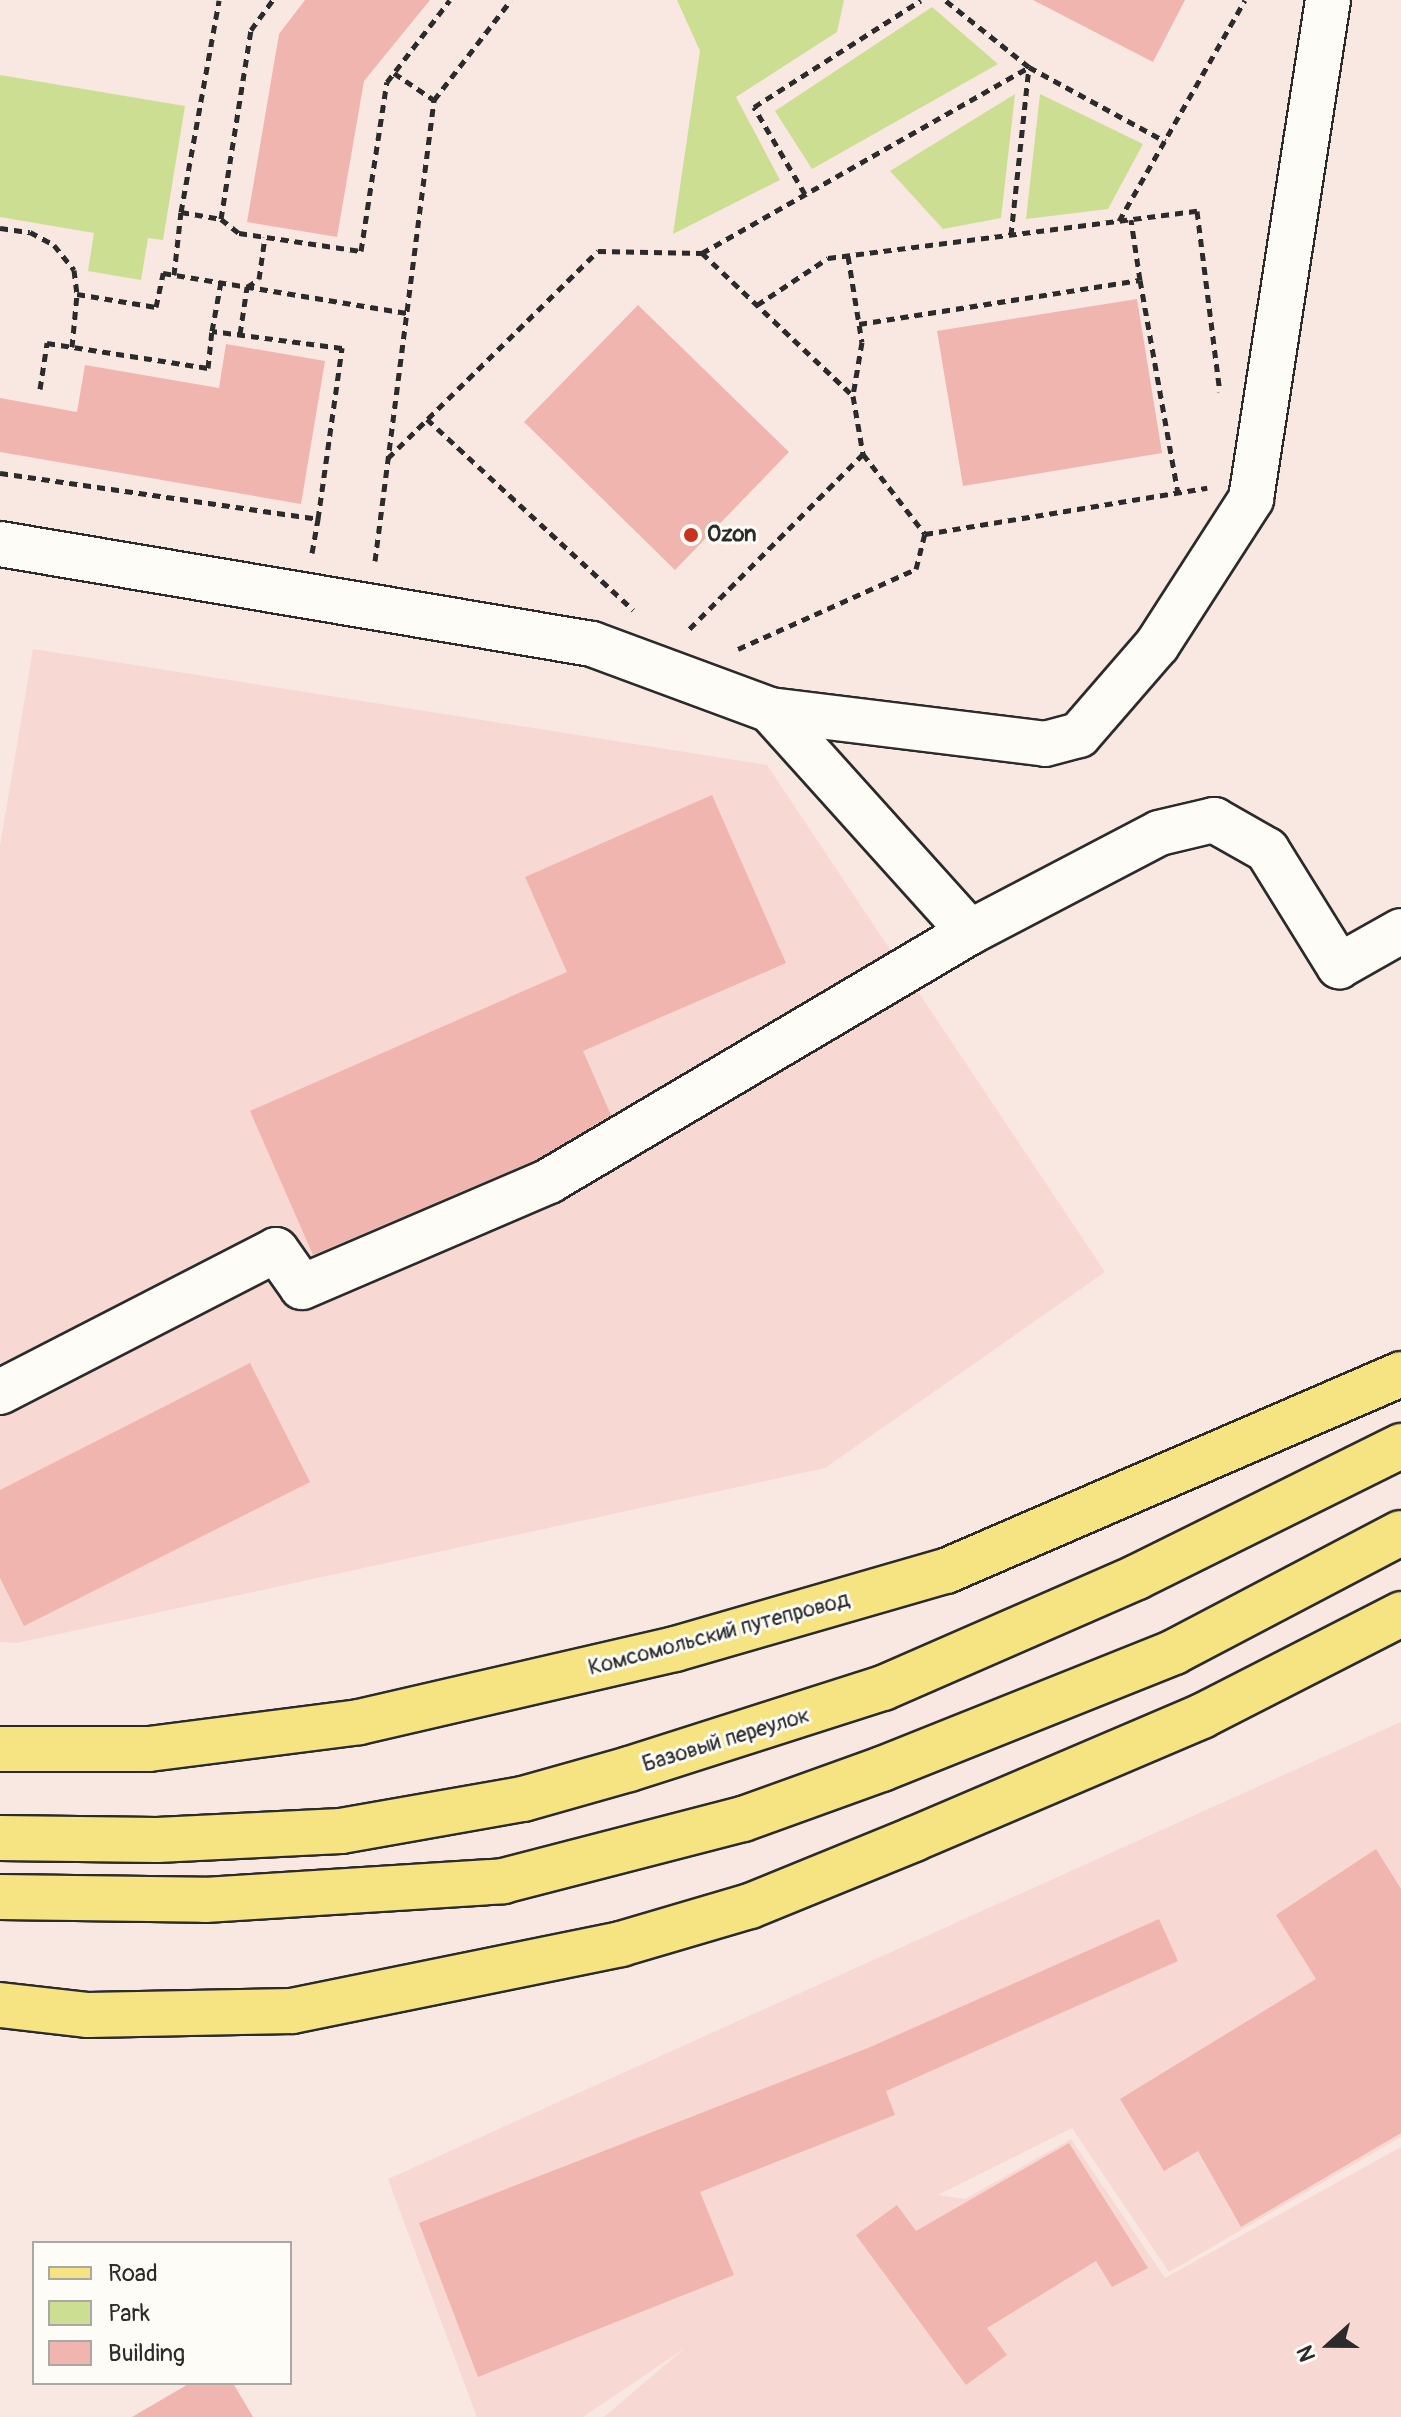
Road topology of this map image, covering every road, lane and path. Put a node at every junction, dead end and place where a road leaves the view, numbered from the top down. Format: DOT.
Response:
graph roads {
  1 [pos="219,0"];
  2 [pos="273,0"];
  3 [pos="450,0"];
  4 [pos="511,0"];
  5 [pos="921,0"];
  6 [pos="945,0"];
  7 [pos="1245,0"];
  8 [pos="1328,0"];
  9 [pos="1029,67"];
  10 [pos="394,73"];
  11 [pos="434,100"];
  12 [pos="1165,141"];
  13 [pos="805,194"];
  14 [pos="181,212"];
  15 [pos="221,219"];
  16 [pos="1131,220"];
  17 [pos="1119,221"];
  18 [pos="0,228"];
  19 [pos="1011,235"];
  20 [pos="265,237"];
  21 [pos="702,253"];
  22 [pos="848,256"];
  23 [pos="174,275"];
  24 [pos="1140,280"];
  25 [pos="221,282"];
  26 [pos="247,287"];
  27 [pos="77,294"];
  28 [pos="757,305"];
  29 [pos="407,313"];
  30 [pos="859,324"];
  31 [pos="212,331"];
  32 [pos="240,334"];
  33 [pos="72,347"];
  34 [pos="40,389"];
  35 [pos="853,396"];
  36 [pos="1222,408"];
  37 [pos="427,419"];
  38 [pos="863,454"];
  39 [pos="388,458"];
  40 [pos="0,473"];
  41 [pos="1218,486"];
  42 [pos="1178,493"];
  43 [pos="925,534"];
  44 [pos="0,544"];
  45 [pos="369,606"];
  46 [pos="637,613"];
  47 [pos="683,634"];
  48 [pos="734,651"];
  49 [pos="770,710"];
  50 [pos="1401,931"];
  51 [pos="970,932"];
  52 [pos="1401,1374"];
  53 [pos="0,1392"];
  54 [pos="1401,1446"];
  55 [pos="1401,1533"];
  56 [pos="1401,1614"];
  57 [pos="0,1749"];
  58 [pos="0,1838"];
  59 [pos="0,1897"];
  60 [pos="0,2005"];
  1 -- 14 [label="path"];
  2 -- 15 [label="path"];
  3 -- 10 [label="path"];
  4 -- 11 [label="path"];
  5 -- 13 [label="path"];
  6 -- 9 [label="path"];
  7 -- 12 [label="path"];
  8 -- 49 [label="lane"];
  9 -- 12 [label="path"];
  9 -- 13 [label="path"];
  9 -- 19 [label="path"];
  10 -- 11 [label="path"];
  10 -- 20 [label="path"];
  11 -- 29 [label="path"];
  12 -- 17 [label="path"];
  13 -- 21 [label="path"];
  14 -- 15 [label="path"];
  14 -- 23 [label="path"];
  15 -- 20 [label="path"];
  16 -- 17 [label="path"];
  16 -- 24 [label="path"];
  16 -- 36 [label="path"];
  17 -- 19 [label="path"];
  18 -- 27 [label="path"];
  19 -- 22 [label="path"];
  20 -- 26 [label="path"];
  21 -- 28 [label="path"];
  21 -- 37 [label="path"];
  22 -- 28 [label="path"];
  22 -- 30 [label="path"];
  23 -- 25 [label="path"];
  23 -- 27 [label="path"];
  24 -- 30 [label="path"];
  24 -- 42 [label="path"];
  25 -- 26 [label="path"];
  25 -- 31 [label="path"];
  26 -- 29 [label="path"];
  26 -- 32 [label="path"];
  27 -- 33 [label="path"];
  28 -- 35 [label="path"];
  29 -- 39 [label="path"];
  30 -- 35 [label="path"];
  31 -- 32 [label="path"];
  31 -- 33 [label="path"];
  32 -- 40 [label="path"];
  33 -- 34 [label="path"];
  35 -- 38 [label="path"];
  37 -- 39 [label="path"];
  37 -- 46 [label="path"];
  38 -- 43 [label="path"];
  38 -- 47 [label="path"];
  39 -- 45 [label="path"];
  41 -- 42 [label="path"];
  42 -- 43 [label="path"];
  43 -- 48 [label="path"];
  44 -- 45 [label="lane"];
  45 -- 49 [label="lane"];
  49 -- 51 [label="lane"];
  50 -- 51 [label="lane"];
  51 -- 53 [label="lane"];
  52 -- 57 [label="main road, Комсомольский путепровод"];
  54 -- 58 [label="main road, Базовый переулок"];
  55 -- 59 [label="main road"];
  56 -- 60 [label="main road"];
}
